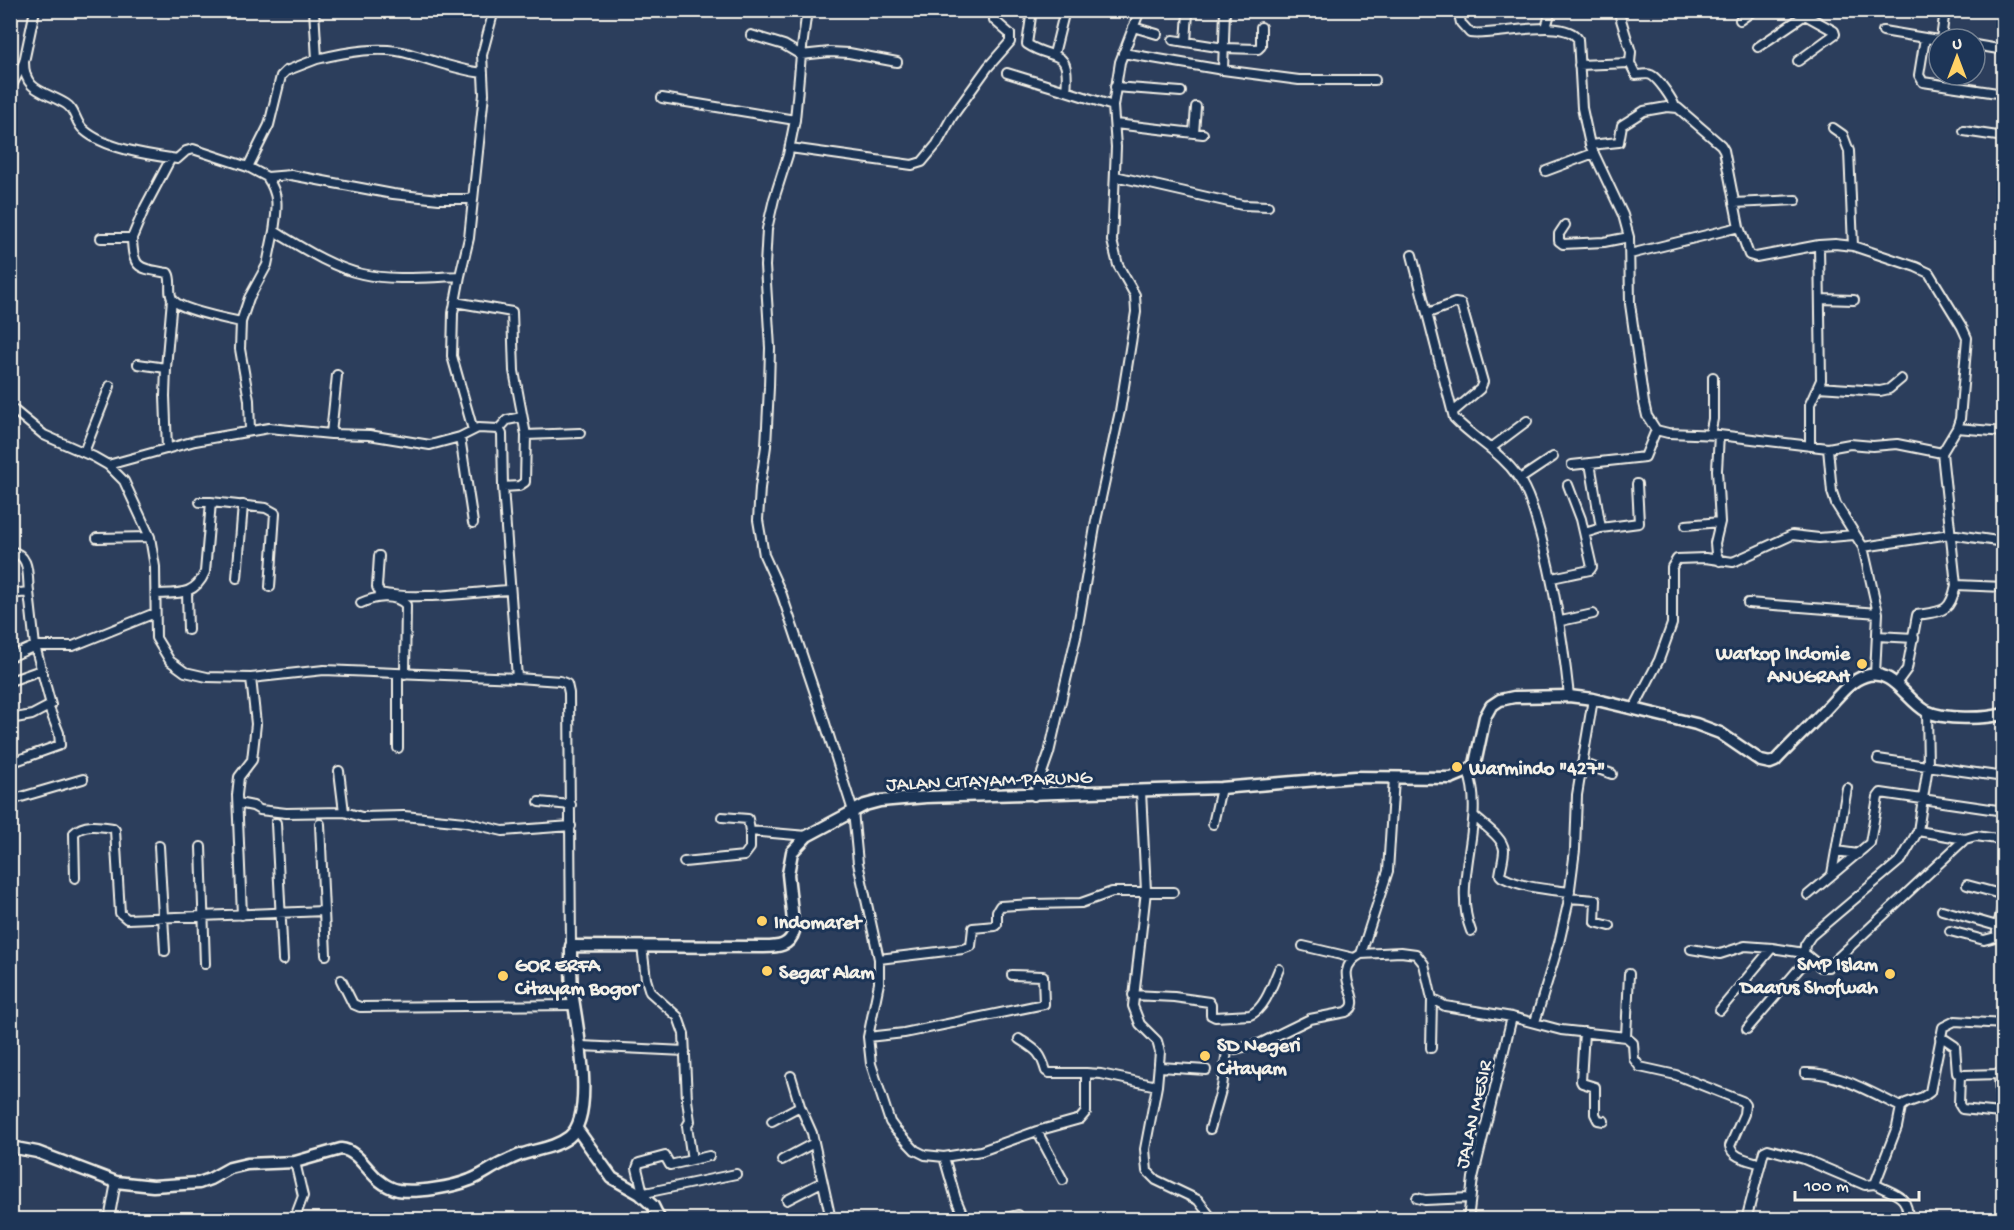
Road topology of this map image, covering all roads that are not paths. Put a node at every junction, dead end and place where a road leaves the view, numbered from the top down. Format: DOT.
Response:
graph roads {
  1 [pos="35,10"];
  2 [pos="314,10"];
  3 [pos="494,10"];
  4 [pos="807,10"];
  5 [pos="995,10"];
  6 [pos="1032,10"];
  7 [pos="1065,10"];
  8 [pos="1140,10"];
  9 [pos="1225,10"];
  10 [pos="1458,10"];
  11 [pos="1551,10"];
  12 [pos="1618,10"];
  13 [pos="1754,10"];
  14 [pos="1945,10"];
  15 [pos="1188,13"];
  16 [pos="1804,13"];
  17 [pos="1740,20"];
  18 [pos="1133,27"];
  19 [pos="1261,27"];
  20 [pos="1942,27"];
  21 [pos="1546,28"];
  22 [pos="1883,31"];
  23 [pos="1157,34"];
  24 [pos="751,35"];
  25 [pos="1925,39"];
  26 [pos="1173,40"];
  27 [pos="1186,42"];
  28 [pos="1758,47"];
  29 [pos="1987,47"];
  30 [pos="1224,48"];
  31 [pos="2004,50"];
  32 [pos="1123,53"];
  33 [pos="1054,54"];
  34 [pos="801,55"];
  35 [pos="317,59"];
  36 [pos="1798,61"];
  37 [pos="24,62"];
  38 [pos="897,62"];
  39 [pos="1630,63"];
  40 [pos="1579,65"];
  41 [pos="1222,70"];
  42 [pos="483,73"];
  43 [pos="1007,73"];
  44 [pos="1375,80"];
  45 [pos="1115,87"];
  46 [pos="10,89"];
  47 [pos="1066,91"];
  48 [pos="1181,92"];
  49 [pos="2004,94"];
  50 [pos="662,98"];
  51 [pos="1113,106"];
  52 [pos="1196,107"];
  53 [pos="1675,107"];
  54 [pos="795,120"];
  55 [pos="1115,124"];
  56 [pos="1833,128"];
  57 [pos="1964,131"];
  58 [pos="1194,133"];
  59 [pos="1203,134"];
  60 [pos="2004,137"];
  61 [pos="1590,145"];
  62 [pos="790,148"];
  63 [pos="1594,153"];
  64 [pos="171,158"];
  65 [pos="248,167"];
  66 [pos="1546,171"];
  67 [pos="1115,176"];
  68 [pos="267,177"];
  69 [pos="472,199"];
  70 [pos="1796,200"];
  71 [pos="1734,203"];
  72 [pos="1268,206"];
  73 [pos="1565,225"];
  74 [pos="1740,227"];
  75 [pos="274,231"];
  76 [pos="1629,237"];
  77 [pos="101,238"];
  78 [pos="132,238"];
  79 [pos="1819,245"];
  80 [pos="1853,246"];
  81 [pos="1630,254"];
  82 [pos="1412,255"];
  83 [pos="460,276"];
  84 [pos="172,299"];
  85 [pos="1821,299"];
  86 [pos="1854,300"];
  87 [pos="455,302"];
  88 [pos="1428,313"];
  89 [pos="241,322"];
  90 [pos="138,364"];
  91 [pos="166,368"];
  92 [pos="337,375"];
  93 [pos="1713,377"];
  94 [pos="1901,379"];
  95 [pos="110,386"];
  96 [pos="1818,387"];
  97 [pos="10,407"];
  98 [pos="1453,412"];
  99 [pos="522,417"];
  100 [pos="1527,421"];
  101 [pos="499,429"];
  102 [pos="1957,429"];
  103 [pos="250,430"];
  104 [pos="473,430"];
  105 [pos="1656,430"];
  106 [pos="2004,432"];
  107 [pos="580,433"];
  108 [pos="331,434"];
  109 [pos="1710,434"];
  110 [pos="526,435"];
  111 [pos="1719,435"];
  112 [pos="460,437"];
  113 [pos="1810,445"];
  114 [pos="1491,448"];
  115 [pos="1828,448"];
  116 [pos="167,449"];
  117 [pos="84,452"];
  118 [pos="1942,453"];
  119 [pos="1553,457"];
  120 [pos="1590,464"];
  121 [pos="108,465"];
  122 [pos="1572,465"];
  123 [pos="1520,479"];
  124 [pos="1637,484"];
  125 [pos="1568,485"];
  126 [pos="503,487"];
  127 [pos="200,501"];
  128 [pos="211,502"];
  129 [pos="243,505"];
  130 [pos="1720,522"];
  131 [pos="473,523"];
  132 [pos="1686,525"];
  133 [pos="1601,528"];
  134 [pos="1585,533"];
  135 [pos="1950,534"];
  136 [pos="1854,535"];
  137 [pos="150,537"];
  138 [pos="97,538"];
  139 [pos="2004,542"];
  140 [pos="1863,547"];
  141 [pos="10,551"];
  142 [pos="379,556"];
  143 [pos="1720,561"];
  144 [pos="237,578"];
  145 [pos="1552,578"];
  146 [pos="1956,585"];
  147 [pos="270,587"];
  148 [pos="2004,587"];
  149 [pos="510,590"];
  150 [pos="29,592"];
  151 [pos="187,592"];
  152 [pos="10,594"];
  153 [pos="156,594"];
  154 [pos="361,603"];
  155 [pos="1748,603"];
  156 [pos="155,613"];
  157 [pos="1878,613"];
  158 [pos="1593,615"];
  159 [pos="1561,621"];
  160 [pos="188,630"];
  161 [pos="1877,636"];
  162 [pos="1914,638"];
  163 [pos="35,646"];
  164 [pos="10,657"];
  165 [pos="41,670"];
  166 [pos="402,674"];
  167 [pos="1875,674"];
  168 [pos="251,678"];
  169 [pos="517,678"];
  170 [pos="10,681"];
  171 [pos="1896,684"];
  172 [pos="1569,696"];
  173 [pos="1593,699"];
  174 [pos="49,708"];
  175 [pos="1634,708"];
  176 [pos="1927,712"];
  177 [pos="2004,714"];
  178 [pos="10,720"];
  179 [pos="398,747"];
  180 [pos="1878,759"];
  181 [pos="10,763"];
  182 [pos="1582,763"];
  183 [pos="1928,766"];
  184 [pos="339,771"];
  185 [pos="1468,771"];
  186 [pos="1612,774"];
  187 [pos="2004,777"];
  188 [pos="1394,778"];
  189 [pos="83,779"];
  190 [pos="1221,788"];
  191 [pos="1846,788"];
  192 [pos="1141,791"];
  193 [pos="1034,795"];
  194 [pos="11,800"];
  195 [pos="1923,800"];
  196 [pos="539,802"];
  197 [pos="238,803"];
  198 [pos="571,804"];
  199 [pos="13,811"];
  200 [pos="853,811"];
  201 [pos="344,812"];
  202 [pos="2004,812"];
  203 [pos="1474,816"];
  204 [pos="722,817"];
  205 [pos="276,823"];
  206 [pos="320,824"];
  207 [pos="1213,824"];
  208 [pos="571,826"];
  209 [pos="750,831"];
  210 [pos="1918,831"];
  211 [pos="807,836"];
  212 [pos="1965,839"];
  213 [pos="1998,839"];
  214 [pos="159,846"];
  215 [pos="201,847"];
  216 [pos="1836,850"];
  217 [pos="1858,854"];
  218 [pos="684,862"];
  219 [pos="1832,874"];
  220 [pos="75,878"];
  221 [pos="1967,885"];
  222 [pos="1146,891"];
  223 [pos="1173,892"];
  224 [pos="1569,895"];
  225 [pos="1808,895"];
  226 [pos="2004,896"];
  227 [pos="1942,910"];
  228 [pos="324,911"];
  229 [pos="280,914"];
  230 [pos="242,915"];
  231 [pos="203,917"];
  232 [pos="162,918"];
  233 [pos="1610,926"];
  234 [pos="1997,927"];
  235 [pos="1471,931"];
  236 [pos="1950,931"];
  237 [pos="2003,936"];
  238 [pos="571,946"];
  239 [pos="642,946"];
  240 [pos="1303,946"];
  241 [pos="1772,948"];
  242 [pos="1692,949"];
  243 [pos="165,951"];
  244 [pos="326,955"];
  245 [pos="1806,955"];
  246 [pos="1358,956"];
  247 [pos="879,959"];
  248 [pos="283,960"];
  249 [pos="205,964"];
  250 [pos="1279,969"];
  251 [pos="1629,974"];
  252 [pos="1012,975"];
  253 [pos="341,980"];
  254 [pos="1133,995"];
  255 [pos="1432,999"];
  256 [pos="574,1005"];
  257 [pos="1720,1010"];
  258 [pos="1512,1017"];
  259 [pos="1535,1022"];
  260 [pos="2004,1024"];
  261 [pos="1747,1029"];
  262 [pos="1584,1032"];
  263 [pos="868,1037"];
  264 [pos="1626,1037"];
  265 [pos="1940,1038"];
  266 [pos="1019,1039"];
  267 [pos="581,1046"];
  268 [pos="1431,1048"];
  269 [pos="685,1051"];
  270 [pos="1160,1067"];
  271 [pos="1206,1070"];
  272 [pos="1805,1072"];
  273 [pos="1086,1074"];
  274 [pos="1960,1075"];
  275 [pos="791,1076"];
  276 [pos="1157,1086"];
  277 [pos="2002,1088"];
  278 [pos="800,1106"];
  279 [pos="1901,1107"];
  280 [pos="2000,1113"];
  281 [pos="772,1121"];
  282 [pos="1605,1121"];
  283 [pos="2004,1124"];
  284 [pos="577,1129"];
  285 [pos="1210,1130"];
  286 [pos="1037,1131"];
  287 [pos="814,1143"];
  288 [pos="10,1147"];
  289 [pos="709,1156"];
  290 [pos="944,1157"];
  291 [pos="692,1160"];
  292 [pos="782,1160"];
  293 [pos="295,1162"];
  294 [pos="1761,1164"];
  295 [pos="736,1174"];
  296 [pos="1063,1180"];
  297 [pos="116,1182"];
  298 [pos="822,1182"];
  299 [pos="1875,1184"];
  300 [pos="642,1193"];
  301 [pos="1417,1198"];
  302 [pos="1470,1198"];
  303 [pos="787,1200"];
  304 [pos="1018,1215"];
  305 [pos="109,1220"];
  306 [pos="294,1220"];
  307 [pos="660,1220"];
  308 [pos="828,1220"];
  309 [pos="965,1220"];
  310 [pos="998,1220"];
  311 [pos="1213,1220"];
  312 [pos="1468,1220"];
  313 [pos="1746,1220"];
  314 [pos="1908,1220"];
  1 -- 37 [label="street"];
  2 -- 35 [label="street"];
  3 -- 42 [label="street"];
  4 -- 34 [label="street"];
  5 -- 62 [label="street"];
  6 -- 33 [label="street"];
  7 -- 33 [label="street"];
  8 -- 18 [label="street"];
  9 -- 30 [label="street"];
  10 -- 21 [label="street"];
  11 -- 21 [label="street"];
  12 -- 39 [label="street"];
  13 -- 17 [label="street"];
  14 -- 20 [label="street"];
  15 -- 27 [label="street"];
  16 -- 28 [label="street"];
  16 -- 36 [label="street"];
  18 -- 23 [label="street"];
  18 -- 32 [label="street"];
  19 -- 30 [label="street"];
  21 -- 40 [label="street"];
  22 -- 25 [label="street"];
  24 -- 34 [label="street"];
  25 -- 49 [label="street"];
  26 -- 27 [label="street"];
  27 -- 30 [label="street"];
  29 -- 31 [label="street"];
  30 -- 41 [label="street"];
  32 -- 41 [label="street"];
  32 -- 45 [label="street"];
  33 -- 47 [label="street"];
  34 -- 38 [label="street"];
  34 -- 54 [label="street"];
  35 -- 42 [label="street"];
  35 -- 65 [label="street"];
  37 -- 46 [label="street"];
  37 -- 64 [label="street"];
  39 -- 40 [label="street"];
  39 -- 53 [label="street"];
  40 -- 61 [label="street"];
  41 -- 44 [label="street"];
  42 -- 69 [label="street"];
  43 -- 47 [label="street"];
  45 -- 48 [label="street"];
  45 -- 51 [label="street"];
  47 -- 51 [label="street"];
  50 -- 54 [label="street"];
  51 -- 55 [label="street"];
  52 -- 58 [label="street"];
  53 -- 61 [label="street"];
  53 -- 71 [label="street"];
  54 -- 62 [label="street"];
  55 -- 58 [label="street"];
  55 -- 67 [label="street"];
  56 -- 80 [label="street"];
  57 -- 60 [label="street"];
  58 -- 59 [label="street"];
  61 -- 63 [label="street"];
  62 -- 200 [label="street"];
  63 -- 66 [label="street"];
  63 -- 76 [label="street"];
  64 -- 65 [label="street"];
  64 -- 78 [label="street"];
  65 -- 68 [label="street"];
  67 -- 72 [label="street"];
  67 -- 193 [label="street"];
  68 -- 69 [label="street"];
  68 -- 75 [label="street"];
  69 -- 83 [label="street"];
  70 -- 71 [label="street"];
  71 -- 74 [label="street"];
  73 -- 76 [label="street"];
  74 -- 79 [label="street"];
  74 -- 81 [label="street"];
  75 -- 83 [label="street"];
  75 -- 89 [label="street"];
  76 -- 81 [label="street"];
  77 -- 78 [label="street"];
  78 -- 84 [label="street"];
  79 -- 80 [label="street"];
  79 -- 85 [label="street"];
  80 -- 102 [label="street"];
  81 -- 105 [label="street"];
  82 -- 88 [label="street"];
  83 -- 87 [label="street"];
  84 -- 89 [label="street"];
  84 -- 91 [label="street"];
  85 -- 86 [label="street"];
  85 -- 96 [label="street"];
  87 -- 99 [label="street"];
  87 -- 104 [label="street"];
  88 -- 98 [label="street"];
  88 -- 98 [label="street"];
  89 -- 103 [label="street"];
  90 -- 91 [label="street"];
  91 -- 116 [label="street"];
  92 -- 108 [label="street"];
  93 -- 109 [label="street"];
  94 -- 96 [label="street"];
  95 -- 117 [label="street"];
  96 -- 113 [label="street"];
  97 -- 117 [label="street"];
  98 -- 114 [label="street"];
  99 -- 101 [label="street"];
  99 -- 110 [label="street"];
  100 -- 114 [label="street"];
  101 -- 104 [label="street"];
  101 -- 126 [label="street"];
  102 -- 106 [label="street"];
  102 -- 118 [label="street"];
  103 -- 108 [label="street"];
  103 -- 116 [label="street"];
  104 -- 112 [label="street"];
  105 -- 109 [label="street"];
  105 -- 120 [label="street"];
  107 -- 110 [label="street"];
  108 -- 112 [label="street"];
  109 -- 111 [label="street"];
  110 -- 126 [label="street"];
  111 -- 113 [label="street"];
  111 -- 130 [label="street"];
  112 -- 131 [label="street"];
  113 -- 115 [label="street"];
  114 -- 123 [label="street"];
  115 -- 118 [label="street"];
  115 -- 136 [label="street"];
  116 -- 121 [label="street"];
  117 -- 121 [label="street"];
  118 -- 135 [label="street"];
  119 -- 123 [label="street"];
  120 -- 122 [label="street"];
  120 -- 133 [label="street"];
  121 -- 137 [label="street"];
  123 -- 145 [label="street"];
  124 -- 133 [label="street"];
  125 -- 134 [label="street"];
  126 -- 149 [label="street"];
  127 -- 128 [label="street"];
  128 -- 129 [label="street"];
  128 -- 151 [label="street"];
  129 -- 144 [label="street"];
  129 -- 147 [label="street"];
  130 -- 132 [label="street"];
  130 -- 143 [label="street"];
  133 -- 134 [label="street"];
  134 -- 145 [label="street"];
  135 -- 139 [label="street"];
  135 -- 140 [label="street"];
  135 -- 146 [label="street"];
  136 -- 140 [label="street"];
  136 -- 143 [label="street"];
  137 -- 138 [label="street"];
  137 -- 153 [label="street"];
  140 -- 157 [label="street"];
  141 -- 150 [label="street"];
  142 -- 149 [label="street"];
  143 -- 175 [label="street"];
  145 -- 159 [label="street"];
  146 -- 148 [label="street"];
  146 -- 162 [label="street"];
  149 -- 169 [label="street"];
  150 -- 152 [label="street"];
  150 -- 163 [label="street"];
  151 -- 153 [label="street"];
  151 -- 160 [label="street"];
  153 -- 156 [label="street"];
  154 -- 166 [label="street"];
  155 -- 157 [label="street"];
  156 -- 163 [label="street"];
  156 -- 168 [label="street"];
  157 -- 161 [label="street"];
  158 -- 159 [label="street"];
  159 -- 172 [label="street"];
  161 -- 162 [label="street"];
  161 -- 167 [label="street"];
  162 -- 171 [label="street"];
  163 -- 164 [label="street"];
  163 -- 165 [label="street"];
  165 -- 170 [label="street"];
  165 -- 174 [label="street"];
  166 -- 168 [label="street"];
  166 -- 169 [label="street"];
  166 -- 179 [label="street"];
  167 -- 171 [label="street"];
  167 -- 175 [label="street"];
  168 -- 197 [label="street"];
  169 -- 198 [label="street"];
  171 -- 176 [label="street"];
  172 -- 173 [label="street"];
  172 -- 185 [label="street"];
  173 -- 175 [label="street"];
  173 -- 182 [label="street"];
  174 -- 178 [label="street"];
  174 -- 181 [label="street"];
  176 -- 177 [label="street"];
  176 -- 183 [label="street"];
  180 -- 183 [label="street"];
  182 -- 186 [label="street"];
  182 -- 224 [label="street"];
  183 -- 187 [label="street"];
  183 -- 195 [label="street"];
  184 -- 201 [label="street"];
  185 -- 188 [label="street, JALAN CITAYAM-PARUNG"];
  185 -- 203 [label="street"];
  188 -- 190 [label="street, JALAN CITAYAM-PARUNG"];
  188 -- 246 [label="street"];
  189 -- 194 [label="street"];
  190 -- 192 [label="street, JALAN CITAYAM-PARUNG"];
  190 -- 207 [label="street"];
  191 -- 216 [label="street"];
  192 -- 193 [label="street, JALAN CITAYAM-PARUNG"];
  192 -- 222 [label="street"];
  193 -- 200 [label="street, JALAN CITAYAM-PARUNG"];
  194 -- 199 [label="street"];
  195 -- 202 [label="street"];
  195 -- 210 [label="street"];
  195 -- 217 [label="street"];
  196 -- 198 [label="street"];
  197 -- 201 [label="street"];
  197 -- 230 [label="street"];
  198 -- 208 [label="street"];
  200 -- 211 [label="street, JALAN CITAYAM-PARUNG"];
  200 -- 247 [label="street"];
  201 -- 208 [label="street"];
  203 -- 224 [label="street"];
  203 -- 235 [label="street"];
  204 -- 209 [label="street"];
  205 -- 229 [label="street"];
  206 -- 228 [label="street"];
  208 -- 238 [label="street"];
  209 -- 211 [label="street"];
  209 -- 218 [label="street"];
  210 -- 212 [label="street"];
  210 -- 245 [label="street"];
  211 -- 239 [label="street, JALAN CITAYAM-PARUNG"];
  212 -- 213 [label="street"];
  212 -- 245 [label="street"];
  214 -- 232 [label="street"];
  215 -- 231 [label="street"];
  216 -- 217 [label="street"];
  216 -- 219 [label="street"];
  217 -- 219 [label="street"];
  219 -- 225 [label="street"];
  220 -- 232 [label="street"];
  221 -- 226 [label="street"];
  222 -- 223 [label="street"];
  222 -- 247 [label="street"];
  222 -- 254 [label="street"];
  224 -- 233 [label="street"];
  224 -- 259 [label="street"];
  226 -- 234 [label="street"];
  227 -- 234 [label="street"];
  228 -- 229 [label="street"];
  228 -- 244 [label="street"];
  229 -- 230 [label="street"];
  229 -- 248 [label="street"];
  230 -- 231 [label="street"];
  231 -- 232 [label="street"];
  231 -- 249 [label="street"];
  232 -- 243 [label="street"];
  234 -- 237 [label="street"];
  236 -- 237 [label="street"];
  238 -- 239 [label="street, JALAN CITAYAM-PARUNG"];
  238 -- 256 [label="street"];
  239 -- 269 [label="street"];
  240 -- 246 [label="street"];
  241 -- 242 [label="street"];
  241 -- 245 [label="street"];
  241 -- 257 [label="street"];
  245 -- 261 [label="street"];
  246 -- 255 [label="street"];
  246 -- 285 [label="street"];
  247 -- 263 [label="street"];
  250 -- 254 [label="street"];
  251 -- 264 [label="street"];
  252 -- 263 [label="street"];
  253 -- 256 [label="street"];
  254 -- 270 [label="street"];
  255 -- 258 [label="street"];
  255 -- 268 [label="street"];
  256 -- 267 [label="street"];
  258 -- 259 [label="street"];
  258 -- 302 [label="street, JALAN MESIR"];
  259 -- 262 [label="street"];
  260 -- 265 [label="street"];
  262 -- 264 [label="street"];
  262 -- 282 [label="street"];
  263 -- 290 [label="street"];
  264 -- 294 [label="street"];
  265 -- 274 [label="street"];
  265 -- 279 [label="street"];
  266 -- 273 [label="street"];
  267 -- 269 [label="street"];
  267 -- 284 [label="street"];
  269 -- 291 [label="street"];
  270 -- 271 [label="street"];
  270 -- 276 [label="street"];
  272 -- 279 [label="street"];
  273 -- 276 [label="street"];
  273 -- 286 [label="street"];
  274 -- 277 [label="street"];
  274 -- 280 [label="street"];
  275 -- 278 [label="street"];
  276 -- 311 [label="street"];
  277 -- 280 [label="street"];
  278 -- 281 [label="street"];
  278 -- 287 [label="street"];
  279 -- 299 [label="street"];
  280 -- 283 [label="street"];
  284 -- 293 [label="street"];
  284 -- 300 [label="street"];
  286 -- 290 [label="street"];
  286 -- 296 [label="street"];
  287 -- 292 [label="street"];
  287 -- 298 [label="street"];
  288 -- 297 [label="street"];
  289 -- 291 [label="street"];
  290 -- 309 [label="street"];
  291 -- 300 [label="street"];
  293 -- 297 [label="street"];
  293 -- 306 [label="street"];
  294 -- 299 [label="street"];
  294 -- 313 [label="street"];
  295 -- 300 [label="street"];
  297 -- 305 [label="street"];
  298 -- 303 [label="street"];
  298 -- 308 [label="street"];
  299 -- 314 [label="street"];
  300 -- 307 [label="street"];
  301 -- 302 [label="street"];
  302 -- 312 [label="street, JALAN MESIR"];
  304 -- 310 [label="street"];
}
